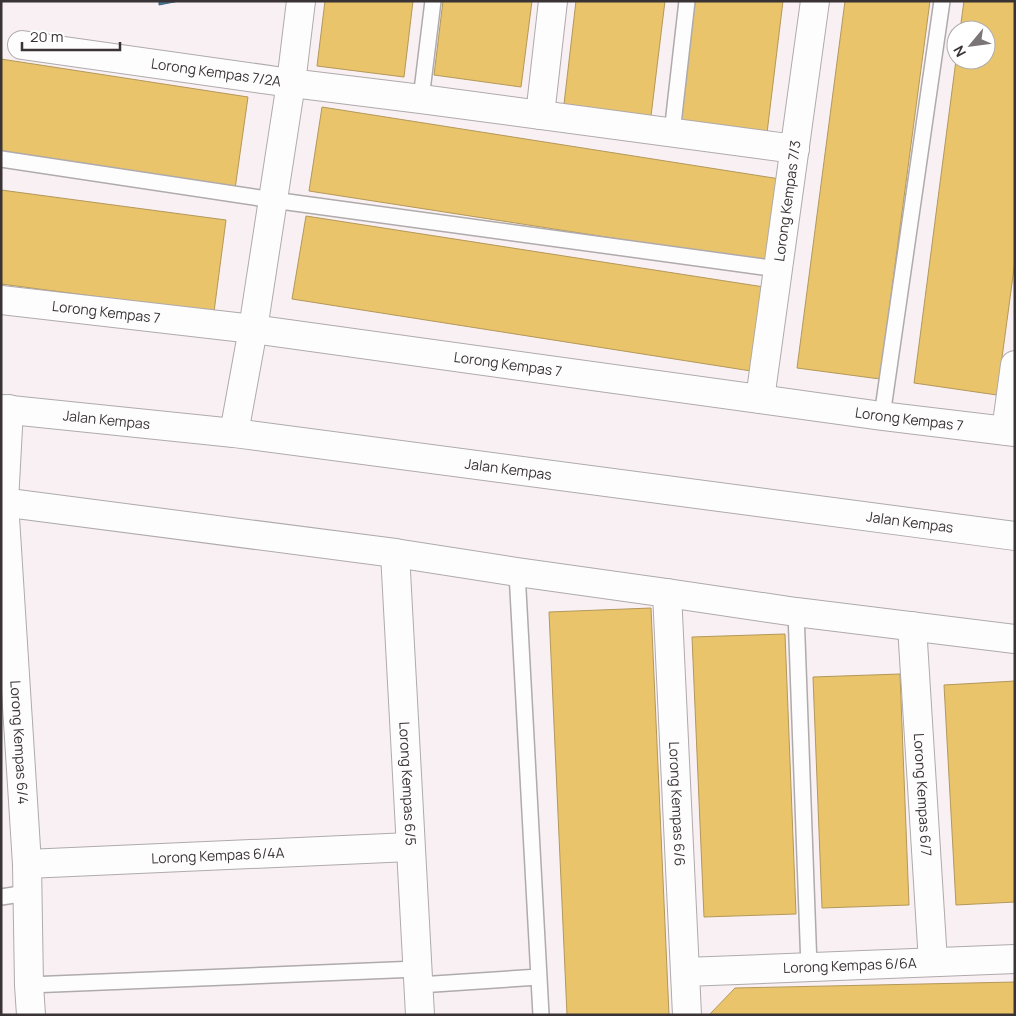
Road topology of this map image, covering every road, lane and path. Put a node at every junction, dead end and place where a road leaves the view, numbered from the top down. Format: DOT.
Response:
graph roads {
  1 [pos="301,1"];
  2 [pos="433,1"];
  3 [pos="553,1"];
  4 [pos="687,1"];
  5 [pos="815,1"];
  6 [pos="942,1"];
  7 [pos="22,45"];
  8 [pos="291,83"];
  9 [pos="421,99"];
  10 [pos="540,115"];
  11 [pos="672,133"];
  12 [pos="795,148"];
  13 [pos="1,159"];
  14 [pos="273,200"];
  15 [pos="778,269"];
  16 [pos="1,300"];
  17 [pos="253,329"];
  18 [pos="1015,365"];
  19 [pos="760,399"];
  20 [pos="5,409"];
  21 [pos="882,416"];
  22 [pos="1011,432"];
  23 [pos="234,433"];
  24 [pos="3,502"];
  25 [pos="1015,536"];
  26 [pos="395,553"];
  27 [pos="517,572"];
  28 [pos="667,593"];
  29 [pos="796,612"];
  30 [pos="912,626"];
  31 [pos="1015,638"];
  32 [pos="410,847"];
  33 [pos="26,864"];
  34 [pos="14,895"];
  35 [pos="1015,959"];
  36 [pos="934,962"];
  37 [pos="809,967"];
  38 [pos="685,972"];
  39 [pos="418,977"];
  40 [pos="539,977"];
  41 [pos="29,985"];
  42 [pos="31,1015"];
  43 [pos="420,1015"];
  44 [pos="541,1015"];
  45 [pos="687,1015"];
  1 -- 8 [label="street"];
  2 -- 9 [label="lane"];
  3 -- 10 [label="street"];
  4 -- 11 [label="lane"];
  5 -- 12 [label="street, Lorong Kempas 7/3"];
  6 -- 21 [label="lane"];
  7 -- 8 [label="street, Lorong Kempas 7/2A"];
  8 -- 9 [label="street, Lorong Kempas 7/2A"];
  8 -- 14 [label="street"];
  9 -- 10 [label="street, Lorong Kempas 7/2A"];
  10 -- 11 [label="street, Lorong Kempas 7/2A"];
  11 -- 12 [label="street, Lorong Kempas 7/2A"];
  12 -- 15 [label="street, Lorong Kempas 7/3"];
  13 -- 14 [label="lane"];
  14 -- 15 [label="lane"];
  14 -- 17 [label="street"];
  15 -- 19 [label="street, Lorong Kempas 7/3"];
  16 -- 17 [label="street, Lorong Kempas 7"];
  17 -- 19 [label="street, Lorong Kempas 7"];
  17 -- 23 [label="street"];
  18 -- 22 [label="street"];
  19 -- 21 [label="street, Lorong Kempas 7"];
  20 -- 23 [label="street, Jalan Kempas"];
  20 -- 24 [label="street, Lorong Kempas 6/4"];
  21 -- 22 [label="street, Lorong Kempas 7"];
  23 -- 25 [label="street, Jalan Kempas"];
  24 -- 26 [label="street"];
  24 -- 33 [label="street, Lorong Kempas 6/4"];
  26 -- 27 [label="street"];
  26 -- 32 [label="street, Lorong Kempas 6/5"];
  27 -- 28 [label="street"];
  27 -- 40 [label="lane"];
  28 -- 29 [label="street"];
  28 -- 38 [label="street, Lorong Kempas 6/6"];
  29 -- 30 [label="street"];
  29 -- 37 [label="lane"];
  30 -- 31 [label="street"];
  30 -- 36 [label="street, Lorong Kempas 6/7"];
  32 -- 33 [label="street, Lorong Kempas 6/4A"];
  32 -- 39 [label="street, Lorong Kempas 6/5"];
  33 -- 34 [label="street, Lorong Kempas 6/4"];
  34 -- 41 [label="street, Lorong Kempas 6/4"];
  35 -- 36 [label="street, Lorong Kempas 6/6A"];
  36 -- 37 [label="street, Lorong Kempas 6/6A"];
  37 -- 38 [label="street, Lorong Kempas 6/6A"];
  38 -- 45 [label="street, Lorong Kempas 6/6"];
  39 -- 40 [label="lane"];
  39 -- 41 [label="lane"];
  39 -- 43 [label="street, Lorong Kempas 6/5"];
  40 -- 44 [label="lane"];
  41 -- 42 [label="street, Lorong Kempas 6/4"];
}
